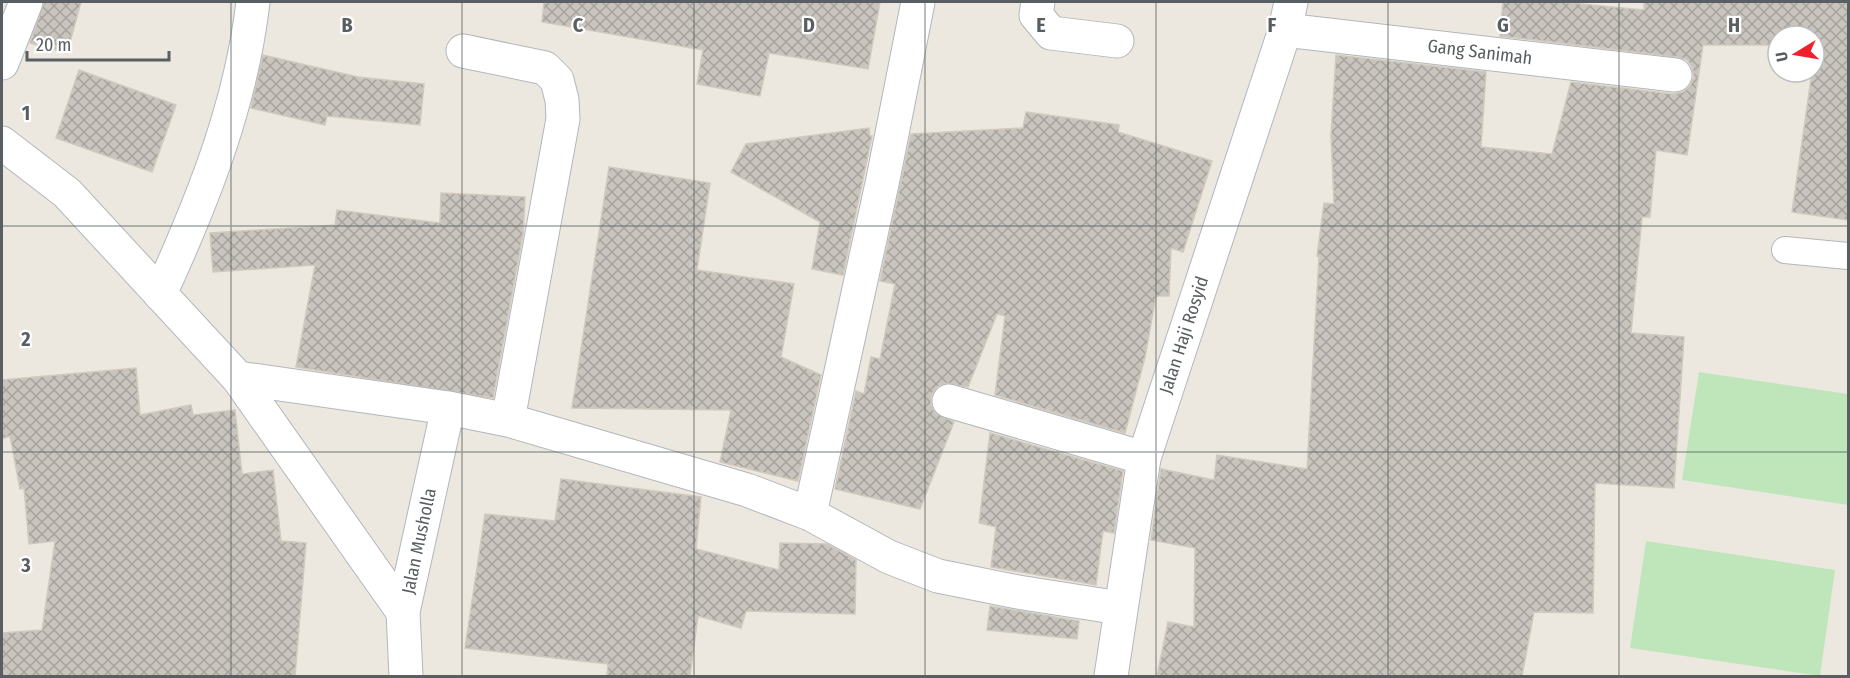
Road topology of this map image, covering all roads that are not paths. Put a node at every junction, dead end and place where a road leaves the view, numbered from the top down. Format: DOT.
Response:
graph roads {
  1 [pos="26,2"];
  2 [pos="253,2"];
  3 [pos="918,2"];
  4 [pos="1038,2"];
  5 [pos="1288,16"];
  6 [pos="1117,41"];
  7 [pos="463,51"];
  8 [pos="2,63"];
  9 [pos="1675,75"];
  10 [pos="2,143"];
  11 [pos="1785,250"];
  12 [pos="1848,256"];
  13 [pos="160,294"];
  14 [pos="238,378"];
  15 [pos="949,401"];
  16 [pos="448,408"];
  17 [pos="508,420"];
  18 [pos="1144,458"];
  19 [pos="810,514"];
  20 [pos="1120,608"];
  21 [pos="403,612"];
  22 [pos="406,676"];
  23 [pos="1111,676"];
  1 -- 8 [label="street"];
  2 -- 13 [label="street"];
  3 -- 19 [label="street"];
  4 -- 6 [label="street"];
  5 -- 9 [label="street, Gang Sanimah"];
  5 -- 18 [label="street, Jalan Haji Rosyid"];
  7 -- 17 [label="street"];
  10 -- 13 [label="street"];
  11 -- 12 [label="lane"];
  13 -- 14 [label="street"];
  14 -- 16 [label="street"];
  14 -- 21 [label="street"];
  15 -- 18 [label="street"];
  16 -- 17 [label="street"];
  16 -- 21 [label="street, Jalan Musholla"];
  17 -- 19 [label="street"];
  18 -- 20 [label="street, Jalan Haji Rosyid"];
  19 -- 20 [label="street"];
  20 -- 23 [label="street, Jalan Haji Rosyid"];
  21 -- 22 [label="street, Jalan Musholla"];
}
